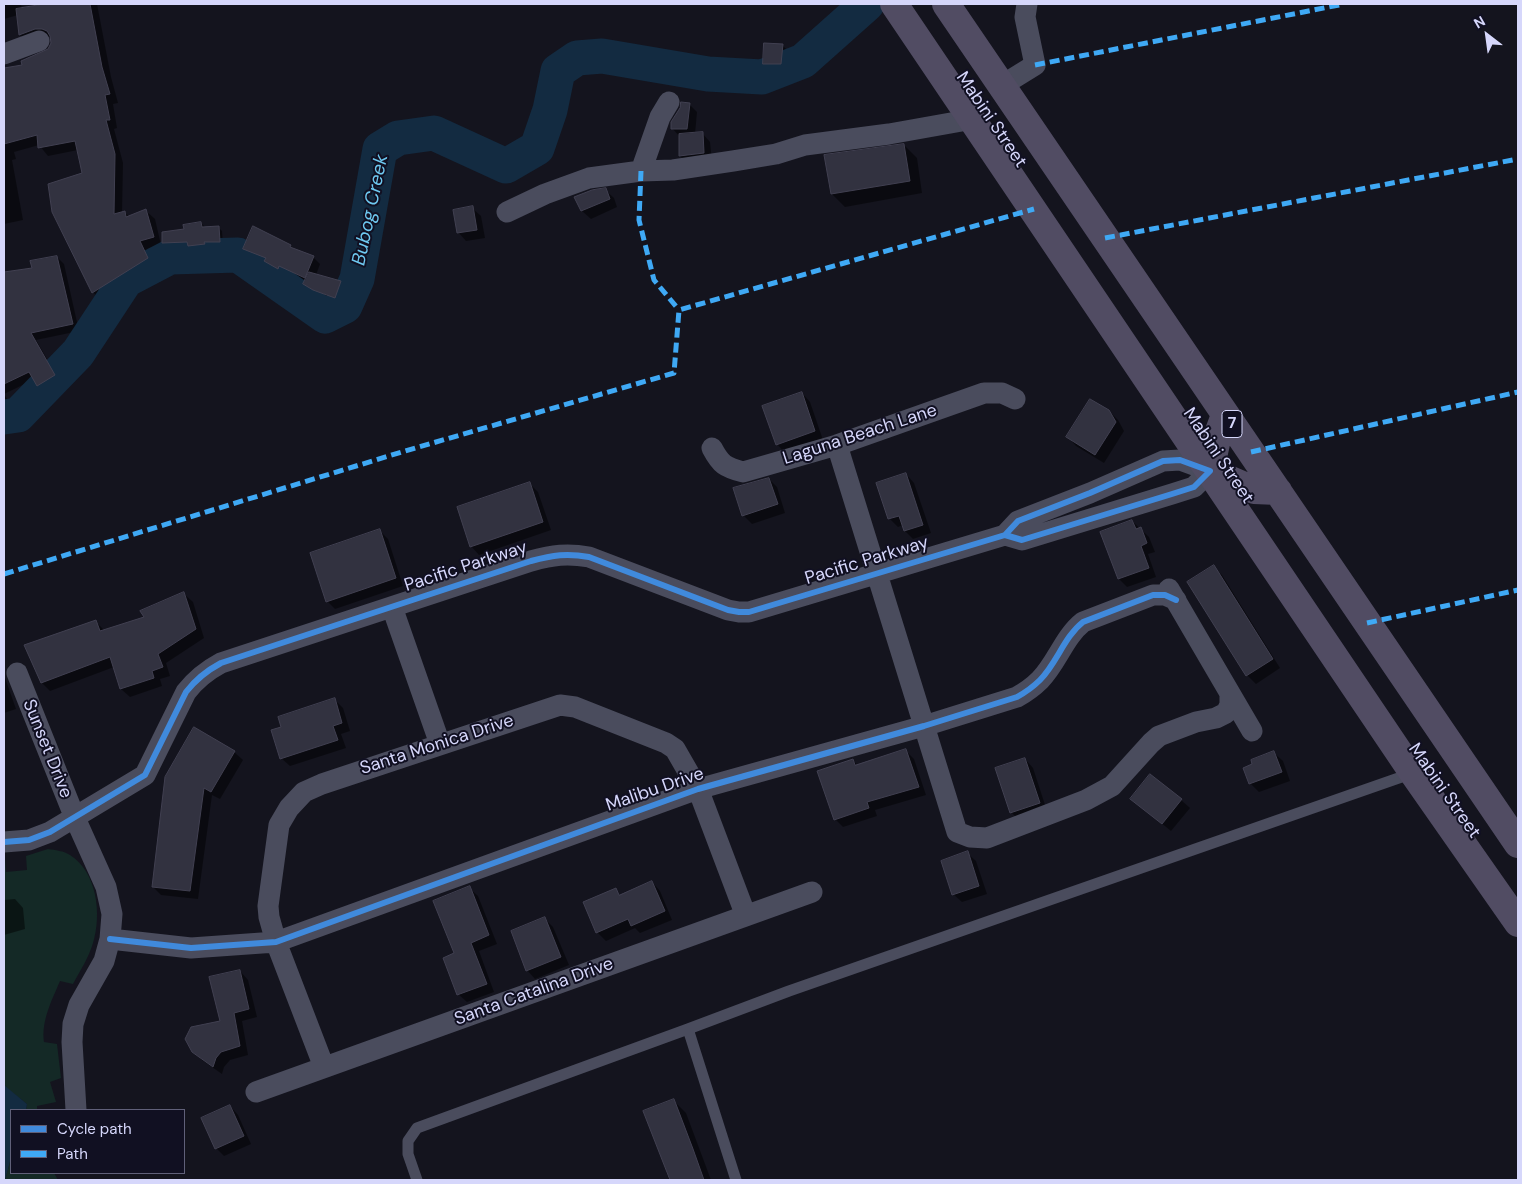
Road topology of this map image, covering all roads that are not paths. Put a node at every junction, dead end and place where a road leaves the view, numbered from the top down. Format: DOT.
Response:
graph roads {
  1 [pos="894,4"];
  2 [pos="946,4"];
  3 [pos="1027,4"];
  4 [pos="39,41"];
  5 [pos="4,54"];
  6 [pos="1001,86"];
  7 [pos="669,102"];
  8 [pos="973,119"];
  9 [pos="641,171"];
  10 [pos="507,212"];
  11 [pos="1015,399"];
  12 [pos="1225,415"];
  13 [pos="837,445"];
  14 [pos="712,448"];
  15 [pos="1210,472"];
  16 [pos="1121,479"];
  17 [pos="1278,492"];
  18 [pos="1130,506"];
  19 [pos="1005,535"];
  20 [pos="877,574"];
  21 [pos="392,607"];
  22 [pos="17,673"];
  23 [pos="1230,695"];
  24 [pos="924,726"];
  25 [pos="1252,732"];
  26 [pos="440,744"];
  27 [pos="1413,773"];
  28 [pos="698,789"];
  29 [pos="75,818"];
  30 [pos="4,842"];
  31 [pos="1518,844"];
  32 [pos="812,892"];
  33 [pos="746,916"];
  34 [pos="1518,923"];
  35 [pos="110,939"];
  36 [pos="276,942"];
  37 [pos="688,1029"];
  38 [pos="324,1067"];
  39 [pos="256,1092"];
  40 [pos="76,1109"];
  41 [pos="417,1180"];
  42 [pos="736,1180"];
  1 -- 8 [label="main road, Mabini Street"];
  2 -- 6 [label="main road, Mabini Street / 7"];
  3 -- 6 [label="street"];
  4 -- 5 [label="street"];
  6 -- 12 [label="main road, Mabini Street / 7"];
  7 -- 9 [label="street"];
  8 -- 9 [label="street"];
  8 -- 15 [label="main road, Mabini Street"];
  9 -- 10 [label="street"];
  11 -- 13 [label="street, Laguna Beach Lane"];
  12 -- 15 [label="main road"];
  12 -- 17 [label="main road, Mabini Street / 7"];
  13 -- 14 [label="street, Laguna Beach Lane"];
  13 -- 20 [label="street"];
  15 -- 16 [label="street, Pacific Parkway"];
  15 -- 17 [label="main road"];
  15 -- 18 [label="street, Pacific Parkway"];
  15 -- 27 [label="main road, Mabini Street"];
  16 -- 18 [label="street"];
  16 -- 19 [label="street, Pacific Parkway"];
  17 -- 31 [label="main road, Mabini Street / 7"];
  18 -- 19 [label="street, Pacific Parkway"];
  19 -- 20 [label="street, Pacific Parkway"];
  20 -- 21 [label="street, Pacific Parkway"];
  20 -- 24 [label="street"];
  21 -- 26 [label="street"];
  21 -- 29 [label="street, Pacific Parkway"];
  22 -- 29 [label="street, Sunset Drive"];
  23 -- 24 [label="street, Malibu Drive"];
  23 -- 24 [label="street"];
  23 -- 25 [label="street"];
  24 -- 28 [label="street, Malibu Drive"];
  26 -- 28 [label="street, Santa Monica Drive"];
  26 -- 36 [label="street, Santa Monica Drive"];
  27 -- 34 [label="main road, Mabini Street"];
  27 -- 37 [label="lane"];
  28 -- 33 [label="street, Santa Monica Drive"];
  28 -- 36 [label="street, Malibu Drive"];
  29 -- 30 [label="street, Pacific Parkway"];
  29 -- 35 [label="street, Sunset Drive"];
  32 -- 33 [label="street, Santa Catalina Drive"];
  33 -- 38 [label="street, Santa Catalina Drive"];
  35 -- 36 [label="street, Malibu Drive"];
  35 -- 40 [label="street, Sunset Drive"];
  36 -- 38 [label="street, Santa Monica Drive"];
  37 -- 41 [label="lane"];
  37 -- 42 [label="lane"];
  38 -- 39 [label="street, Santa Catalina Drive"];
}
